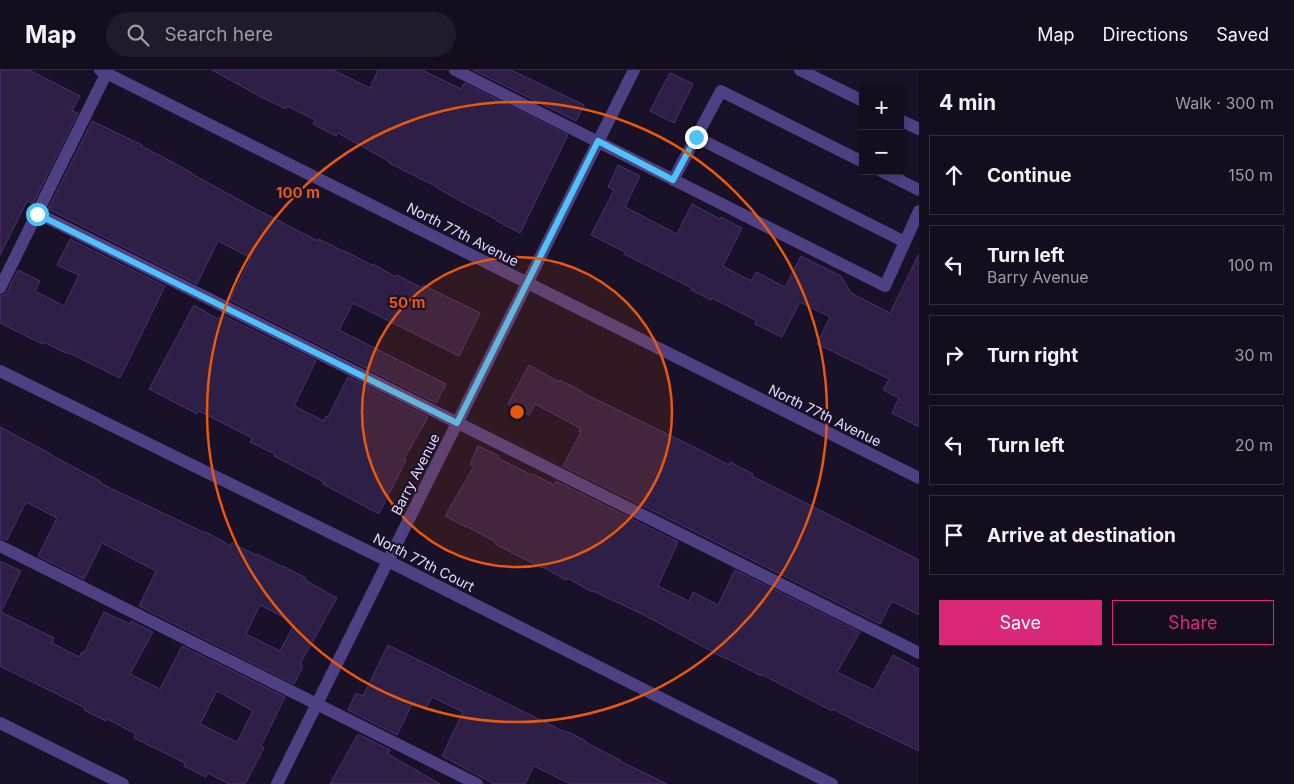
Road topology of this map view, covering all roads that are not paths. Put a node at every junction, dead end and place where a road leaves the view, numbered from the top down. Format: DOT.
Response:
graph roads {
  1 [pos="455,70"];
  2 [pos="634,70"];
  3 [pos="800,70"];
  4 [pos="105,71"];
  5 [pos="859,99"];
  6 [pos="904,122"];
  7 [pos="919,129"];
  8 [pos="696,137"];
  9 [pos="598,141"];
  10 [pos="859,160"];
  11 [pos="889,175"];
  12 [pos="673,180"];
  13 [pos="919,190"];
  14 [pos="919,210"];
  15 [pos="37,214"];
  16 [pos="905,242"];
  17 [pos="527,283"];
  18 [pos="0,288"];
  19 [pos="0,372"];
  20 [pos="457,423"];
  21 [pos="919,478"];
  22 [pos="0,546"];
  23 [pos="388,560"];
  24 [pos="919,653"];
  25 [pos="317,705"];
  26 [pos="0,723"];
  27 [pos="123,784"];
  28 [pos="277,784"];
  29 [pos="478,784"];
  30 [pos="832,784"];
  1 -- 9 [label="street"];
  2 -- 9 [label="street, Barry Avenue"];
  3 -- 5 [label="street"];
  4 -- 15 [label="street"];
  4 -- 17 [label="street, North 77th Avenue"];
  6 -- 7 [label="street"];
  8 -- 10 [label="street"];
  8 -- 12 [label="street"];
  8 -- 16 [label="street"];
  9 -- 12 [label="street"];
  9 -- 17 [label="street, Barry Avenue"];
  11 -- 13 [label="street"];
  12 -- 16 [label="street"];
  14 -- 16 [label="street"];
  15 -- 18 [label="street"];
  15 -- 20 [label="street"];
  17 -- 20 [label="street, Barry Avenue"];
  17 -- 21 [label="street, North 77th Avenue"];
  19 -- 23 [label="street, North 77th Court"];
  20 -- 23 [label="street, Barry Avenue"];
  20 -- 24 [label="street"];
  22 -- 25 [label="street"];
  23 -- 25 [label="street, Barry Avenue"];
  23 -- 30 [label="street, North 77th Court"];
  25 -- 28 [label="street, Barry Avenue"];
  25 -- 29 [label="street"];
  26 -- 27 [label="street"];
}
